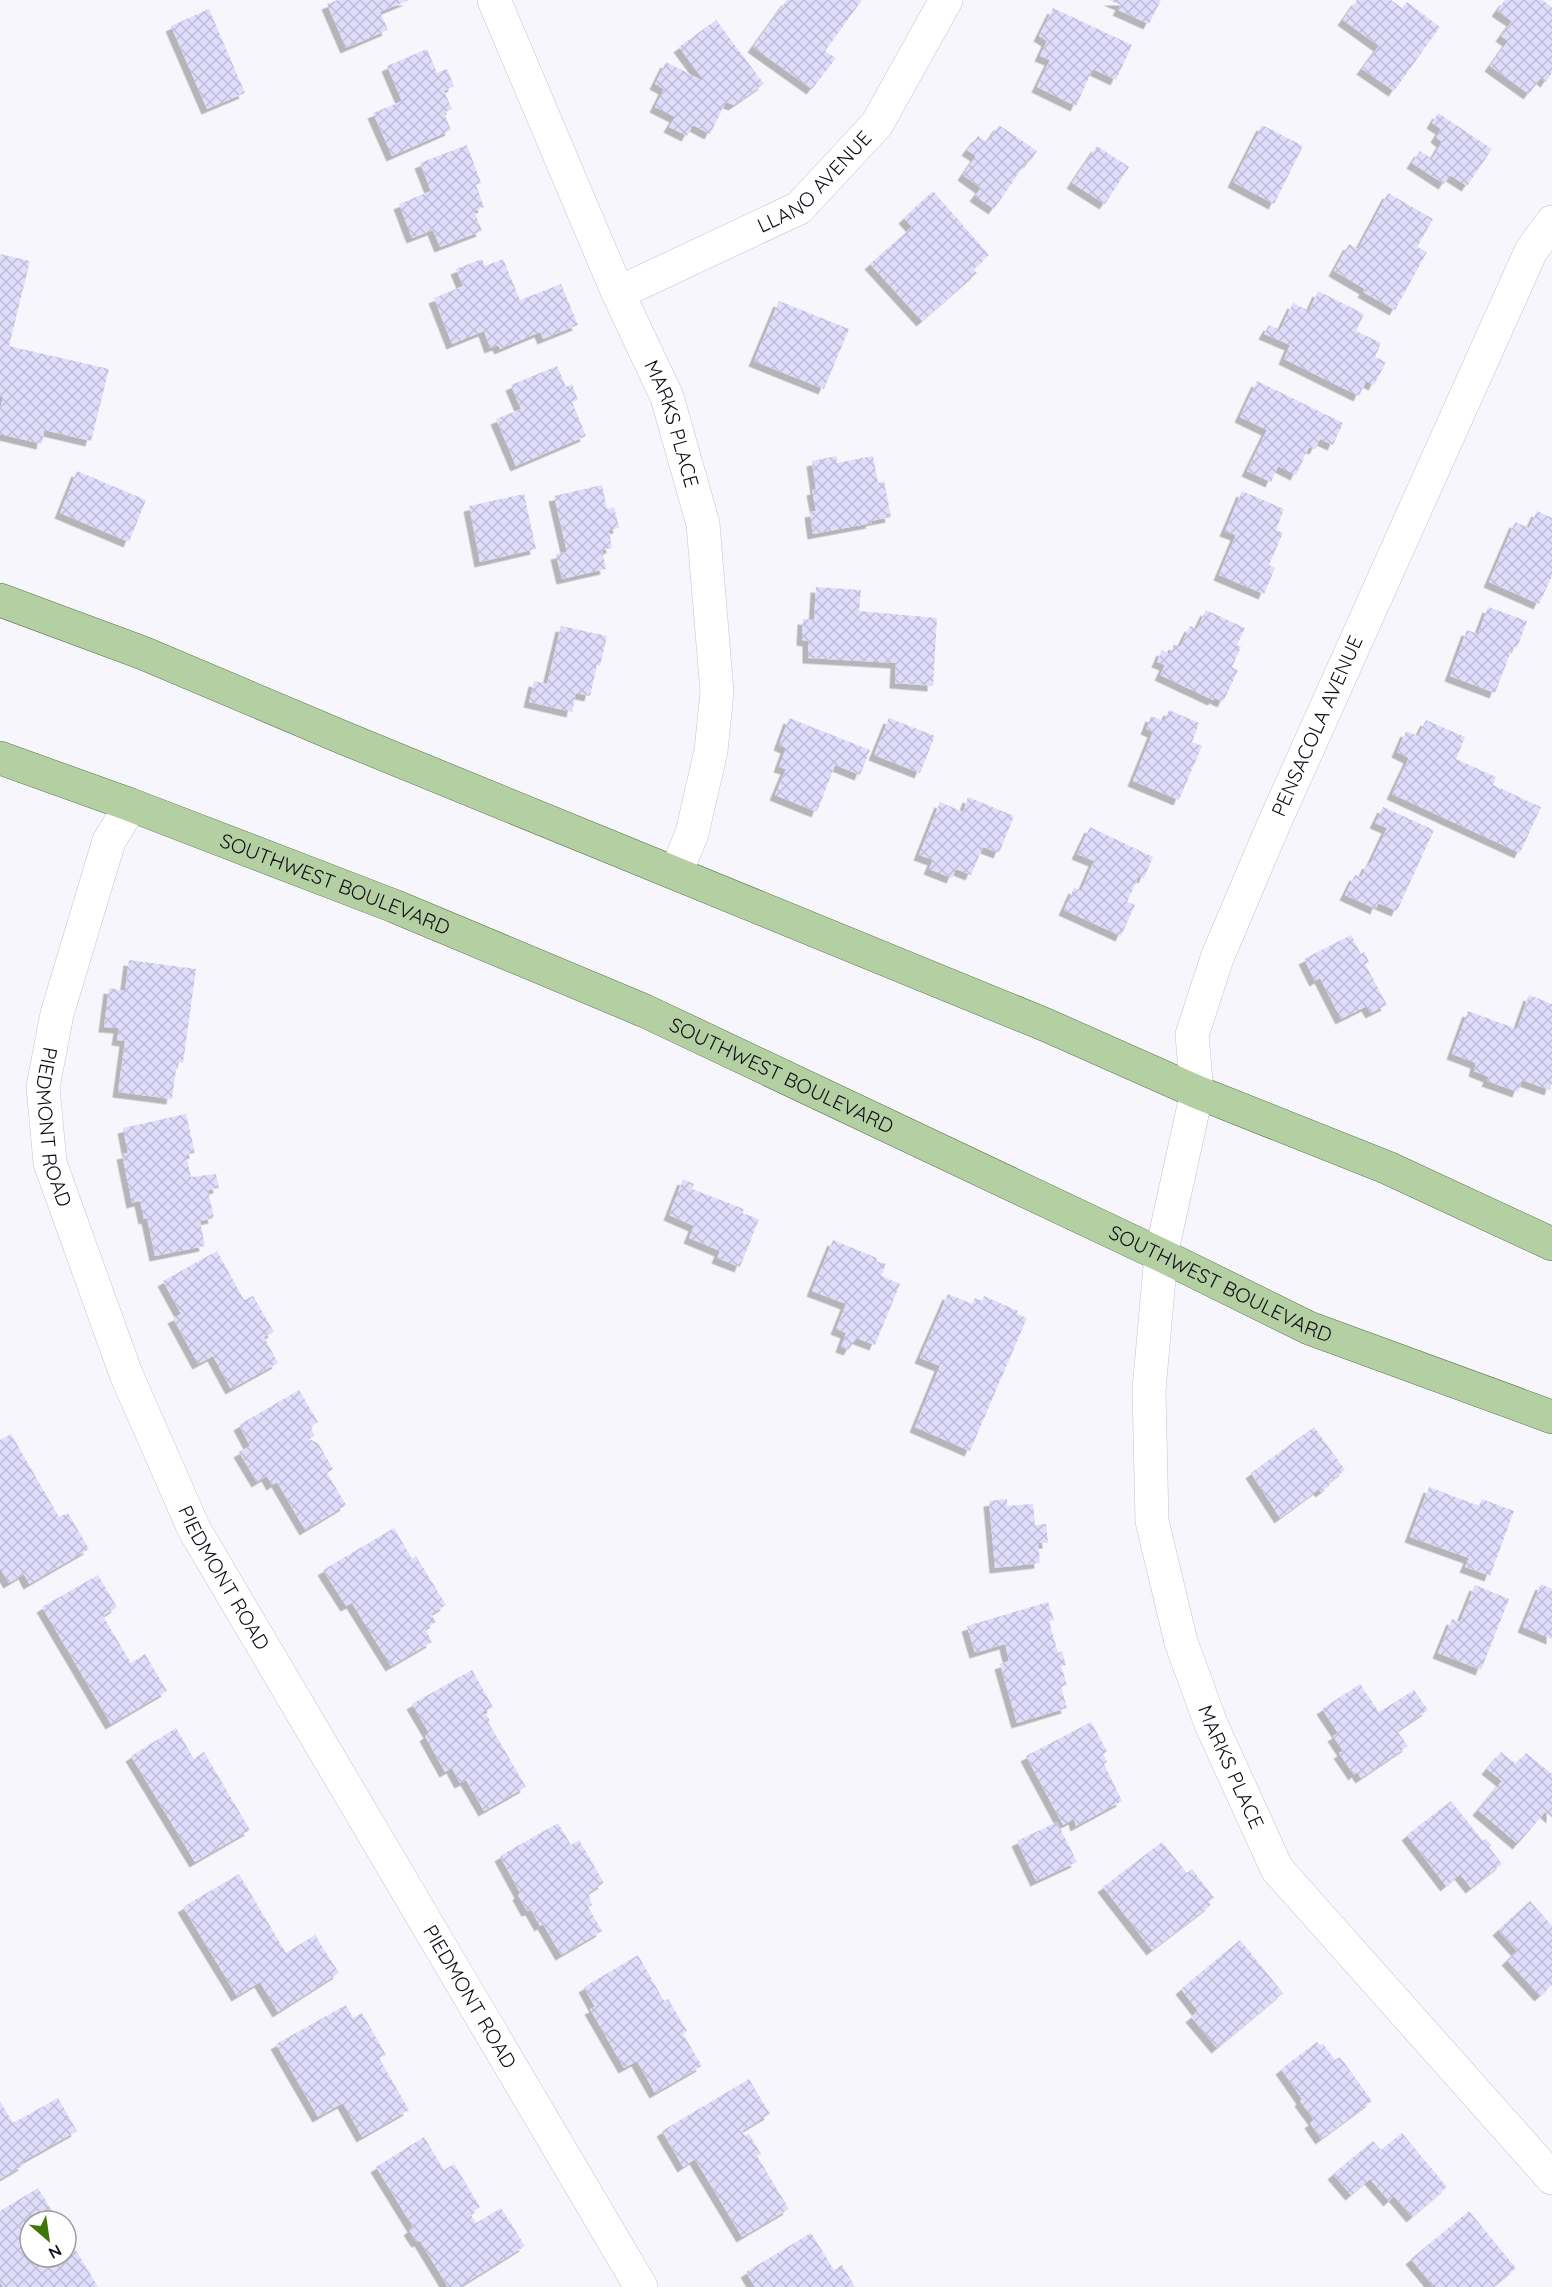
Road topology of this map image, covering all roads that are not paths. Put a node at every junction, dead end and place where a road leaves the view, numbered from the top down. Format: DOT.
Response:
graph roads {
  1 [pos="494,0"];
  2 [pos="946,0"];
  3 [pos="1552,222"];
  4 [pos="618,293"];
  5 [pos="0,600"];
  6 [pos="0,758"];
  7 [pos="130,805"];
  8 [pos="676,873"];
  9 [pos="1197,1092"];
  10 [pos="1552,1244"];
  11 [pos="1161,1255"];
  12 [pos="1552,1417"];
  13 [pos="1552,2178"];
  14 [pos="641,2287"];
  1 -- 4 [label="street, MARKS PLACE"];
  2 -- 4 [label="street, LLANO AVENUE"];
  3 -- 9 [label="street, PENSACOLA AVENUE"];
  4 -- 8 [label="street, MARKS PLACE"];
  5 -- 8 [label="main road"];
  6 -- 7 [label="main road, SOUTHWEST BOULEVARD"];
  7 -- 11 [label="main road, SOUTHWEST BOULEVARD"];
  7 -- 14 [label="street, PIEDMONT ROAD"];
  8 -- 9 [label="main road"];
  9 -- 10 [label="main road"];
  9 -- 11 [label="street, PENSACOLA AVENUE"];
  11 -- 12 [label="main road, SOUTHWEST BOULEVARD"];
  11 -- 13 [label="street, MARKS PLACE"];
}
